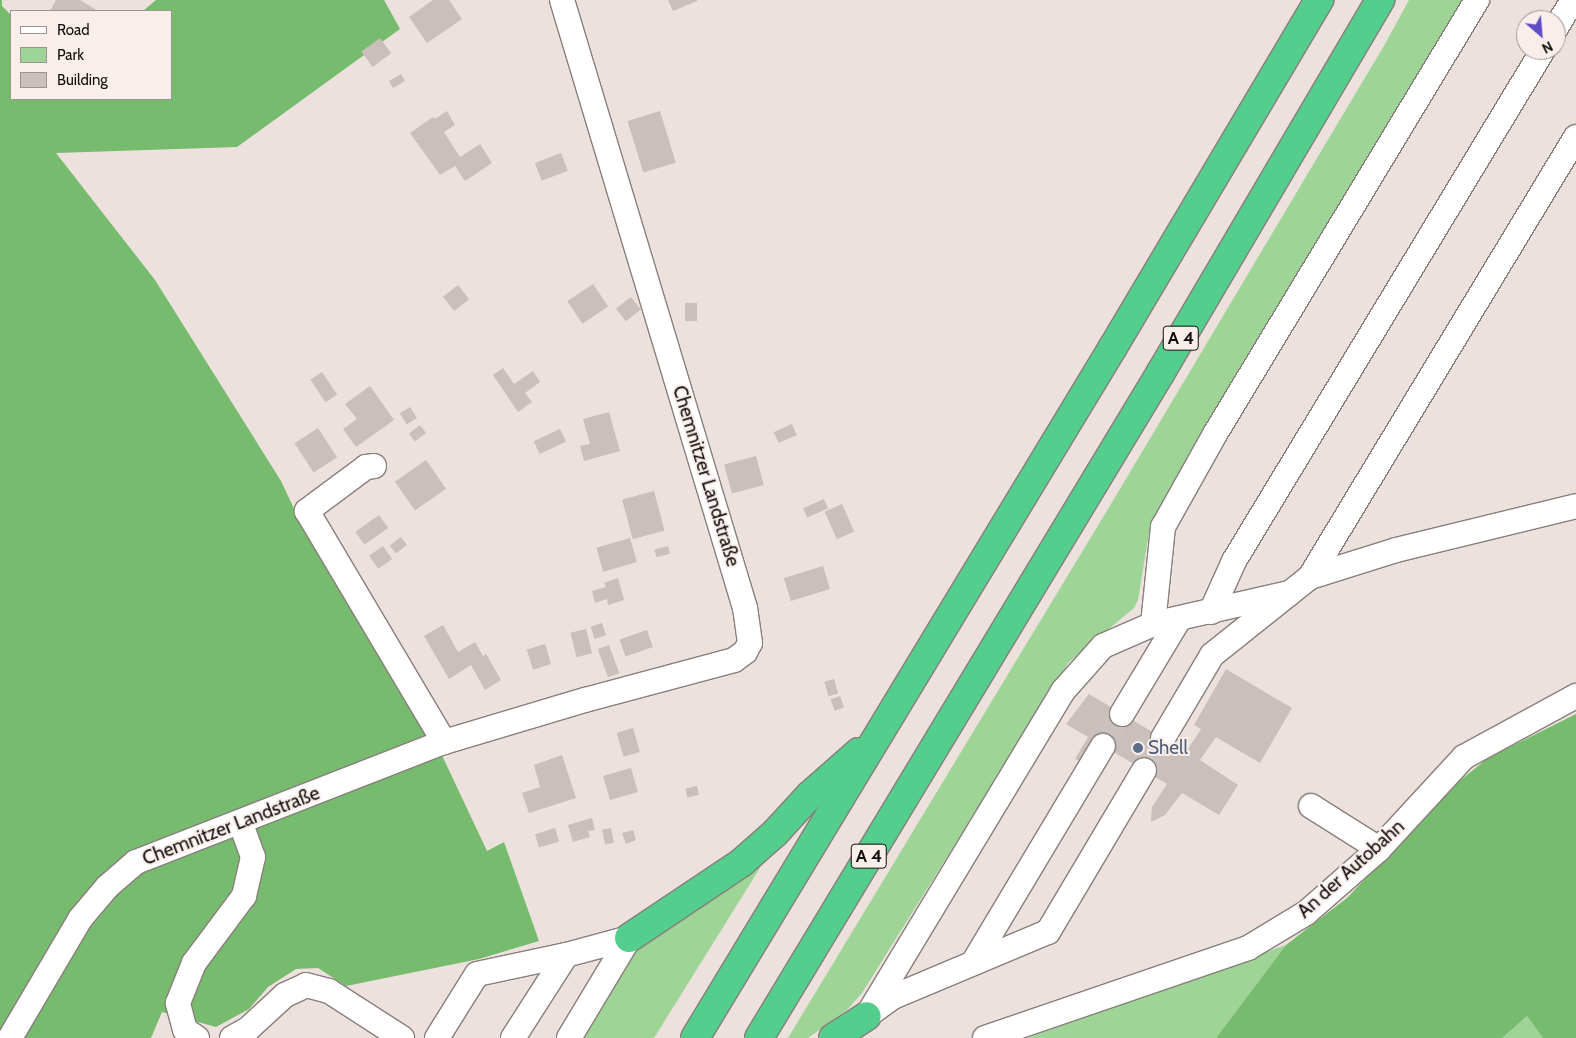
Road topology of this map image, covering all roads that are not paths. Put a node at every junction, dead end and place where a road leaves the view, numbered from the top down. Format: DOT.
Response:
graph roads {
  1 [pos="562,0"];
  2 [pos="1318,0"];
  3 [pos="1380,0"];
  4 [pos="1477,0"];
  5 [pos="1573,0"];
  6 [pos="1566,12"];
  7 [pos="1537,60"];
  8 [pos="1576,137"];
  9 [pos="374,466"];
  10 [pos="1576,506"];
  11 [pos="1310,577"];
  12 [pos="1290,593"];
  13 [pos="1211,612"];
  14 [pos="1179,618"];
  15 [pos="1153,624"];
  16 [pos="1576,696"];
  17 [pos="1122,714"];
  18 [pos="877,736"];
  19 [pos="1163,738"];
  20 [pos="444,742"];
  21 [pos="1103,746"];
  22 [pos="1144,770"];
  23 [pos="1311,806"];
  24 [pos="240,822"];
  25 [pos="1379,849"];
  26 [pos="629,938"];
  27 [pos="566,955"];
  28 [pos="973,963"];
  29 [pos="867,1016"];
  30 [pos="10,1038"];
  31 [pos="198,1038"];
  32 [pos="232,1038"];
  33 [pos="402,1038"];
  34 [pos="437,1038"];
  35 [pos="513,1038"];
  36 [pos="569,1038"];
  37 [pos="695,1038"];
  38 [pos="759,1038"];
  39 [pos="833,1038"];
  40 [pos="985,1038"];
  1 -- 20 [label="street, Chemnitzer Landstraße"];
  2 -- 18 [label="highway"];
  3 -- 38 [label="highway, A 4"];
  4 -- 15 [label="street"];
  5 -- 6 [label="street"];
  7 -- 13 [label="street"];
  8 -- 11 [label="street"];
  9 -- 20 [label="street"];
  10 -- 11 [label="street"];
  11 -- 12 [label="street"];
  12 -- 13 [label="street"];
  12 -- 19 [label="street"];
  13 -- 14 [label="street"];
  14 -- 15 [label="street"];
  14 -- 17 [label="street"];
  15 -- 29 [label="street"];
  16 -- 25 [label="street, An der Autobahn"];
  18 -- 26 [label="highway"];
  18 -- 37 [label="highway"];
  20 -- 24 [label="street, Chemnitzer Landstraße"];
  21 -- 28 [label="street"];
  22 -- 28 [label="street"];
  23 -- 25 [label="street"];
  24 -- 30 [label="street, Chemnitzer Landstraße"];
  24 -- 31 [label="street"];
  25 -- 40 [label="street, An der Autobahn"];
  26 -- 27 [label="street"];
  26 -- 36 [label="street"];
  27 -- 34 [label="street"];
  27 -- 35 [label="street"];
  28 -- 29 [label="street"];
  29 -- 39 [label="highway"];
  32 -- 33 [label="street"];
}
